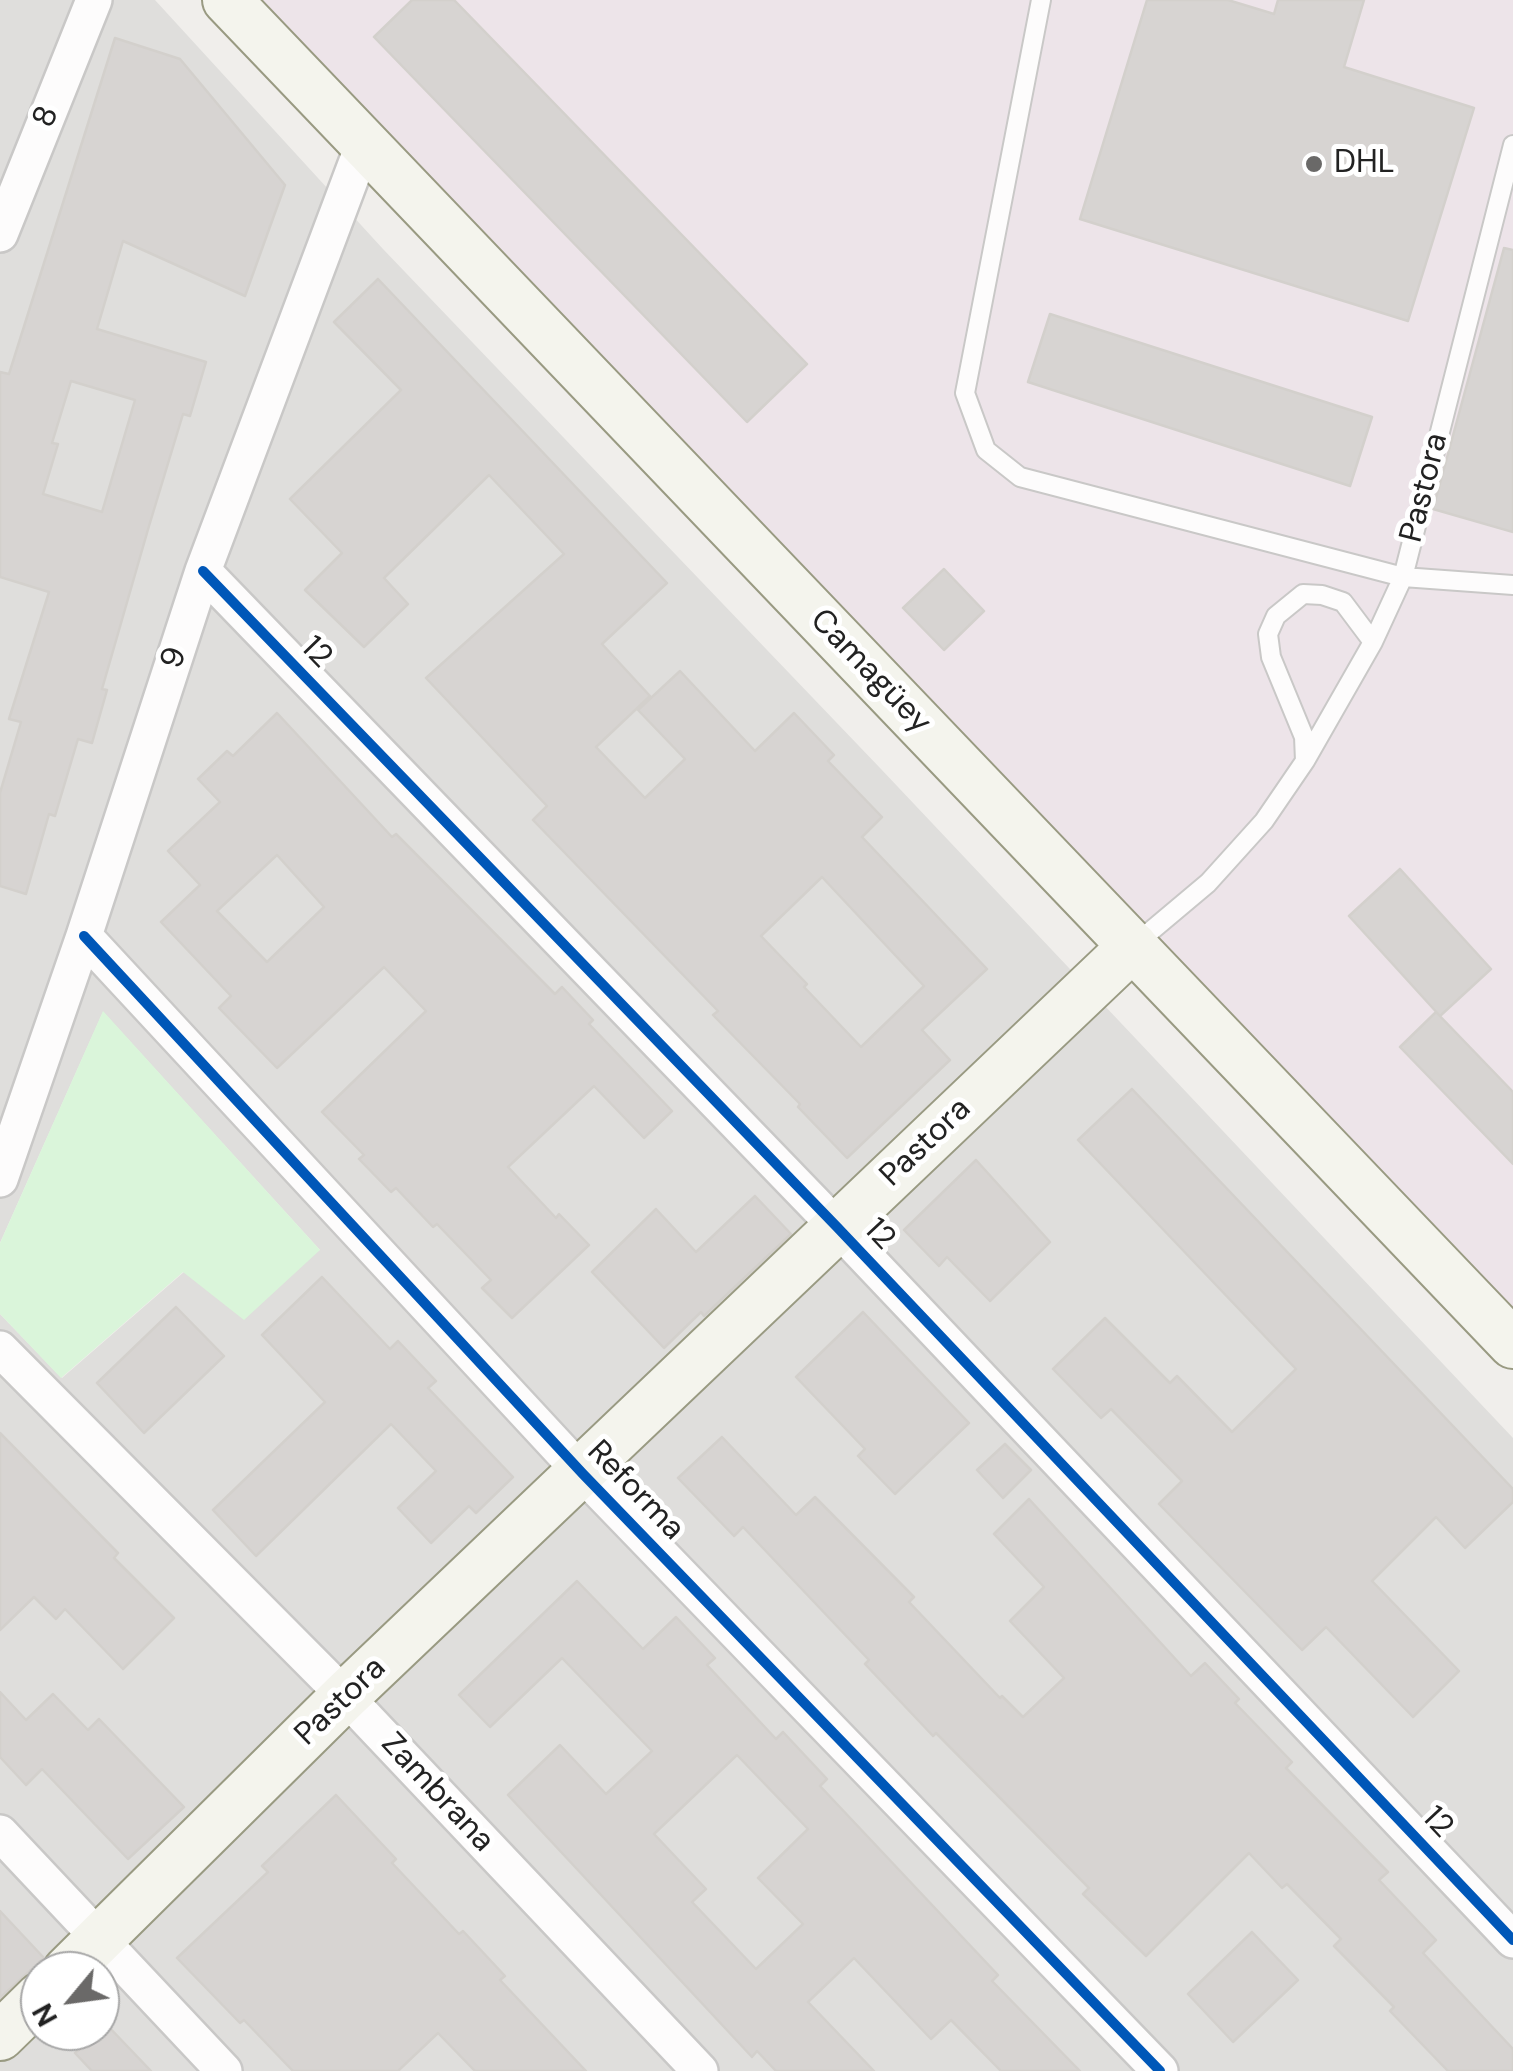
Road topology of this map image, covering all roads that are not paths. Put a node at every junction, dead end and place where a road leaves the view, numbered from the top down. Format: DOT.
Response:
graph roads {
  1 [pos="94,0"];
  2 [pos="227,0"];
  3 [pos="1041,0"];
  4 [pos="364,143"];
  5 [pos="1513,145"];
  6 [pos="0,234"];
  7 [pos="203,571"];
  8 [pos="1402,577"];
  9 [pos="1513,584"];
  10 [pos="1373,642"];
  11 [pos="1305,762"];
  12 [pos="84,936"];
  13 [pos="1132,946"];
  14 [pos="0,1179"];
  15 [pos="838,1227"];
  16 [pos="1511,1338"];
  17 [pos="0,1349"];
  18 [pos="582,1474"];
  19 [pos="346,1696"];
  20 [pos="0,1833"];
  21 [pos="1513,1940"];
  22 [pos="80,1951"];
  23 [pos="87,1951"];
  24 [pos="120,1985"];
  25 [pos="20,2016"];
  26 [pos="0,2036"];
  27 [pos="224,2071"];
  28 [pos="700,2071"];
  29 [pos="1160,2071"];
  1 -- 6 [label="street, 8"];
  2 -- 4 [label="main road, Camagüey"];
  3 -- 8 [label="lane"];
  4 -- 7 [label="street, 9"];
  4 -- 13 [label="main road, Camagüey"];
  5 -- 8 [label="lane, Pastora"];
  7 -- 12 [label="street, 9"];
  7 -- 15 [label="street, 12"];
  8 -- 9 [label="lane"];
  8 -- 10 [label="lane, Pastora"];
  10 -- 11 [label="lane, Pastora"];
  10 -- 11 [label="lane"];
  11 -- 13 [label="lane, Pastora"];
  12 -- 14 [label="street, 9"];
  12 -- 18 [label="street, Reforma"];
  13 -- 15 [label="main road, Pastora"];
  13 -- 16 [label="main road, Camagüey"];
  15 -- 18 [label="main road, Pastora"];
  15 -- 21 [label="street, 12"];
  17 -- 19 [label="street, Zambrana"];
  18 -- 19 [label="main road, Pastora"];
  18 -- 29 [label="street, Reforma"];
  19 -- 23 [label="main road, Pastora"];
  19 -- 28 [label="street, Zambrana"];
  20 -- 22 [label="street"];
  24 -- 27 [label="street"];
  25 -- 26 [label="main road"];
}
